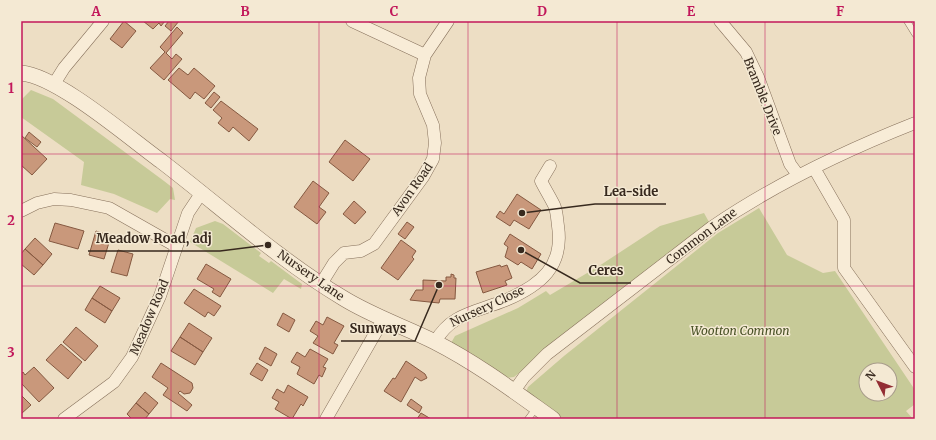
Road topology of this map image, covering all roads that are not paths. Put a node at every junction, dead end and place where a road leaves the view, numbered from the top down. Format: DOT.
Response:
graph roads {
  1 [pos="103,21"];
  2 [pos="352,21"];
  3 [pos="448,21"];
  4 [pos="720,21"];
  5 [pos="907,21"];
  6 [pos="915,34"];
  7 [pos="424,55"];
  8 [pos="21,73"];
  9 [pos="54,84"];
  10 [pos="915,123"];
  11 [pos="550,166"];
  12 [pos="814,168"];
  13 [pos="798,175"];
  14 [pos="202,192"];
  15 [pos="21,211"];
  16 [pos="176,246"];
  17 [pos="321,284"];
  18 [pos="384,318"];
  19 [pos="435,342"];
  20 [pos="915,367"];
  21 [pos="514,390"];
  22 [pos="533,413"];
  23 [pos="64,419"];
  24 [pos="326,419"];
  25 [pos="553,419"];
  1 -- 9 [label="street"];
  2 -- 7 [label="street"];
  3 -- 7 [label="street, Avon Road"];
  4 -- 13 [label="street, Bramble Drive"];
  5 -- 6 [label="lane"];
  7 -- 17 [label="street, Avon Road"];
  8 -- 9 [label="street, Nursery Lane"];
  9 -- 14 [label="street, Nursery Lane"];
  10 -- 12 [label="street, Common Lane"];
  11 -- 19 [label="street, Nursery Close"];
  12 -- 13 [label="street, Common Lane"];
  12 -- 20 [label="street"];
  13 -- 21 [label="street, Common Lane"];
  14 -- 16 [label="street, Meadow Road"];
  14 -- 17 [label="street, Nursery Lane"];
  15 -- 16 [label="street"];
  16 -- 23 [label="street, Meadow Road"];
  17 -- 18 [label="street, Nursery Lane"];
  18 -- 19 [label="street, Nursery Lane"];
  18 -- 24 [label="street"];
  19 -- 21 [label="street, Nursery Lane"];
  21 -- 22 [label="street, Nursery Lane"];
  22 -- 25 [label="street, Nursery Lane"];
}
